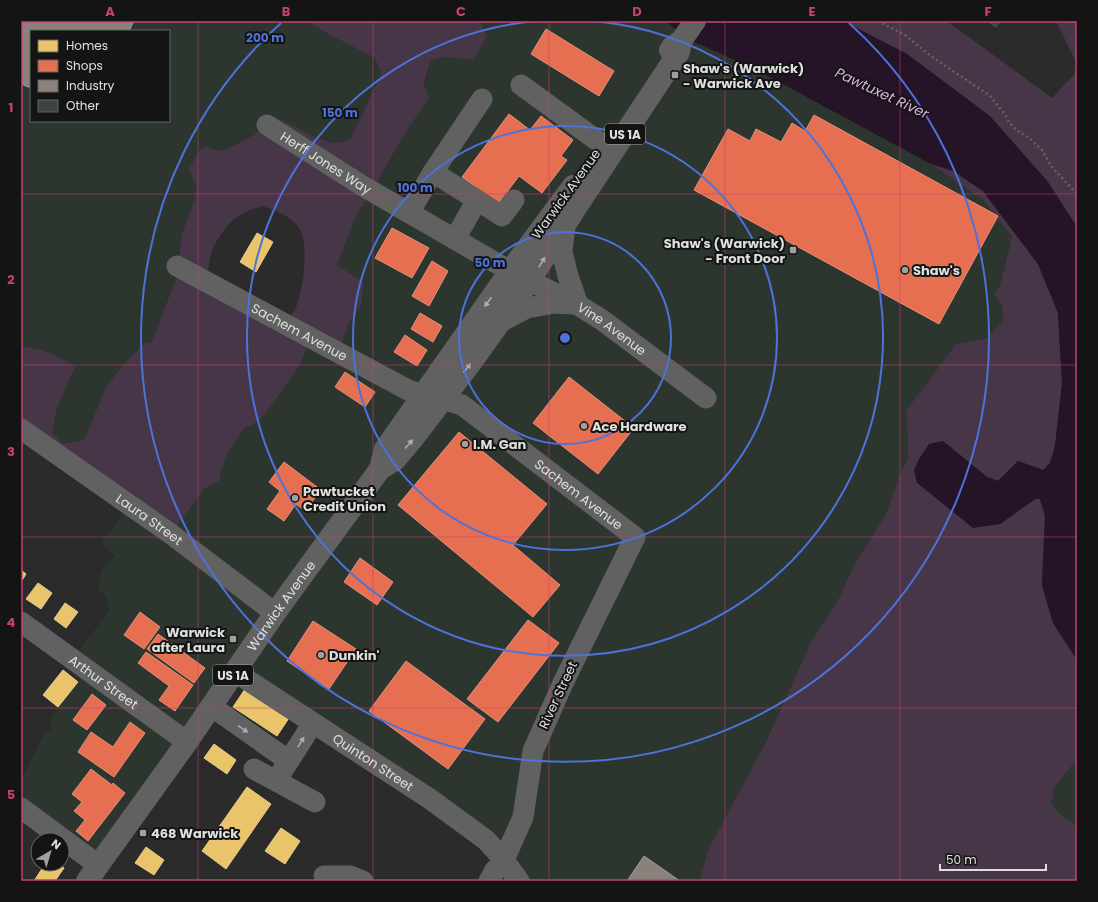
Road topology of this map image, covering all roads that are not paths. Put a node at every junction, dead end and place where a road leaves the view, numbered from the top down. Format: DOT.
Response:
graph roads {
  1 [pos="687,33"];
  2 [pos="521,86"];
  3 [pos="482,99"];
  4 [pos="267,125"];
  5 [pos="602,144"];
  6 [pos="433,172"];
  7 [pos="477,200"];
  8 [pos="514,200"];
  9 [pos="409,213"];
  10 [pos="565,225"];
  11 [pos="456,239"];
  12 [pos="177,266"];
  13 [pos="510,271"];
  14 [pos="530,280"];
  15 [pos="578,305"];
  16 [pos="500,322"];
  17 [pos="433,397"];
  18 [pos="706,398"];
  19 [pos="21,429"];
  20 [pos="635,537"];
  21 [pos="275,613"];
  22 [pos="21,622"];
  23 [pos="235,672"];
  24 [pos="211,706"];
  25 [pos="313,723"];
  26 [pos="187,742"];
  27 [pos="289,761"];
  28 [pos="254,769"];
  29 [pos="276,780"];
  30 [pos="315,802"];
  31 [pos="21,808"];
  32 [pos="496,870"];
  33 [pos="93,873"];
  34 [pos="324,876"];
  35 [pos="362,881"];
  36 [pos="518,881"];
  1 -- 5 [label="main road, Warwick Avenue / US 1A"];
  1 -- 10 [label="main road, Warwick Avenue / US 1A"];
  2 -- 5 [label="street"];
  3 -- 6 [label="street"];
  4 -- 9 [label="street, Herff Jones Way"];
  5 -- 13 [label="main road, Warwick Avenue / US 1A"];
  6 -- 7 [label="street"];
  6 -- 9 [label="street"];
  7 -- 8 [label="street"];
  7 -- 11 [label="street"];
  9 -- 11 [label="street, Herff Jones Way"];
  14 -- 10 [label="main road, Warwick Avenue / US 1A, one-way"];
  10 -- 15 [label="street"];
  11 -- 13 [label="street, Herff Jones Way"];
  12 -- 17 [label="street, Sachem Avenue"];
  13 -- 14 [label="street, Vine Avenue"];
  13 -- 17 [label="main road, Warwick Avenue / US 1A, one-way"];
  14 -- 15 [label="street, Vine Avenue"];
  14 -- 16 [label="main road, Warwick Avenue / US 1A"];
  15 -- 16 [label="street"];
  15 -- 18 [label="street, Vine Avenue"];
  17 -- 16 [label="main road, Warwick Avenue / US 1A, one-way"];
  17 -- 20 [label="street, Sachem Avenue"];
  17 -- 21 [label="main road, Warwick Avenue / US 1A"];
  19 -- 21 [label="street, Laura Street"];
  20 -- 32 [label="street, River Street"];
  21 -- 23 [label="main road, Warwick Avenue / US 1A"];
  22 -- 26 [label="street, Arthur Street"];
  23 -- 24 [label="main road, Warwick Avenue / US 1A"];
  23 -- 25 [label="street, Quinton Street"];
  24 -- 26 [label="main road, Warwick Avenue / US 1A"];
  24 -- 27 [label="street, one-way"];
  27 -- 25 [label="street, one-way"];
  25 -- 32 [label="street, Quinton Street"];
  26 -- 33 [label="main road, Warwick Avenue / US 1A"];
  27 -- 29 [label="street"];
  28 -- 29 [label="street"];
  29 -- 30 [label="street"];
  31 -- 33 [label="street"];
  32 -- 36 [label="street, Quinton Street"];
  34 -- 35 [label="street"];
}
